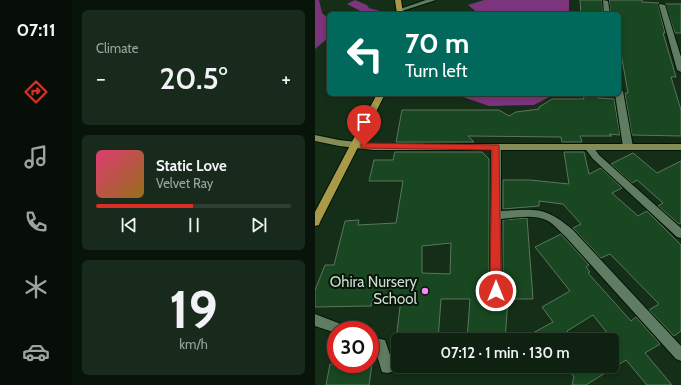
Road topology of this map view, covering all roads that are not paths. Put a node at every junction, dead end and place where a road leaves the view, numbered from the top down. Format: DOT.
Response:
graph roads {
  1 [pos="398,0"];
  2 [pos="433,0"];
  3 [pos="605,1"];
  4 [pos="662,5"];
  5 [pos="400,12"];
  6 [pos="607,12"];
  7 [pos="681,70"];
  8 [pos="380,96"];
  9 [pos="620,96"];
  10 [pos="315,138"];
  11 [pos="355,145"];
  12 [pos="496,147"];
  13 [pos="589,147"];
  14 [pos="628,147"];
  15 [pos="681,147"];
  16 [pos="495,214"];
  17 [pos="315,222"];
  18 [pos="681,234"];
  19 [pos="496,306"];
  20 [pos="315,320"];
  21 [pos="327,324"];
  22 [pos="379,344"];
  23 [pos="681,355"];
  24 [pos="387,367"];
  1 -- 5 [label="main road"];
  2 -- 5 [label="street"];
  3 -- 6 [label="street"];
  4 -- 7 [label="street"];
  8 -- 11 [label="main road"];
  9 -- 14 [label="street"];
  10 -- 11 [label="street"];
  11 -- 12 [label="street"];
  11 -- 17 [label="main road"];
  12 -- 13 [label="street"];
  12 -- 16 [label="street"];
  13 -- 14 [label="street"];
  13 -- 18 [label="street"];
  14 -- 15 [label="street"];
  16 -- 19 [label="street"];
  16 -- 23 [label="street"];
  20 -- 21 [label="street"];
  22 -- 24 [label="street"];
}
